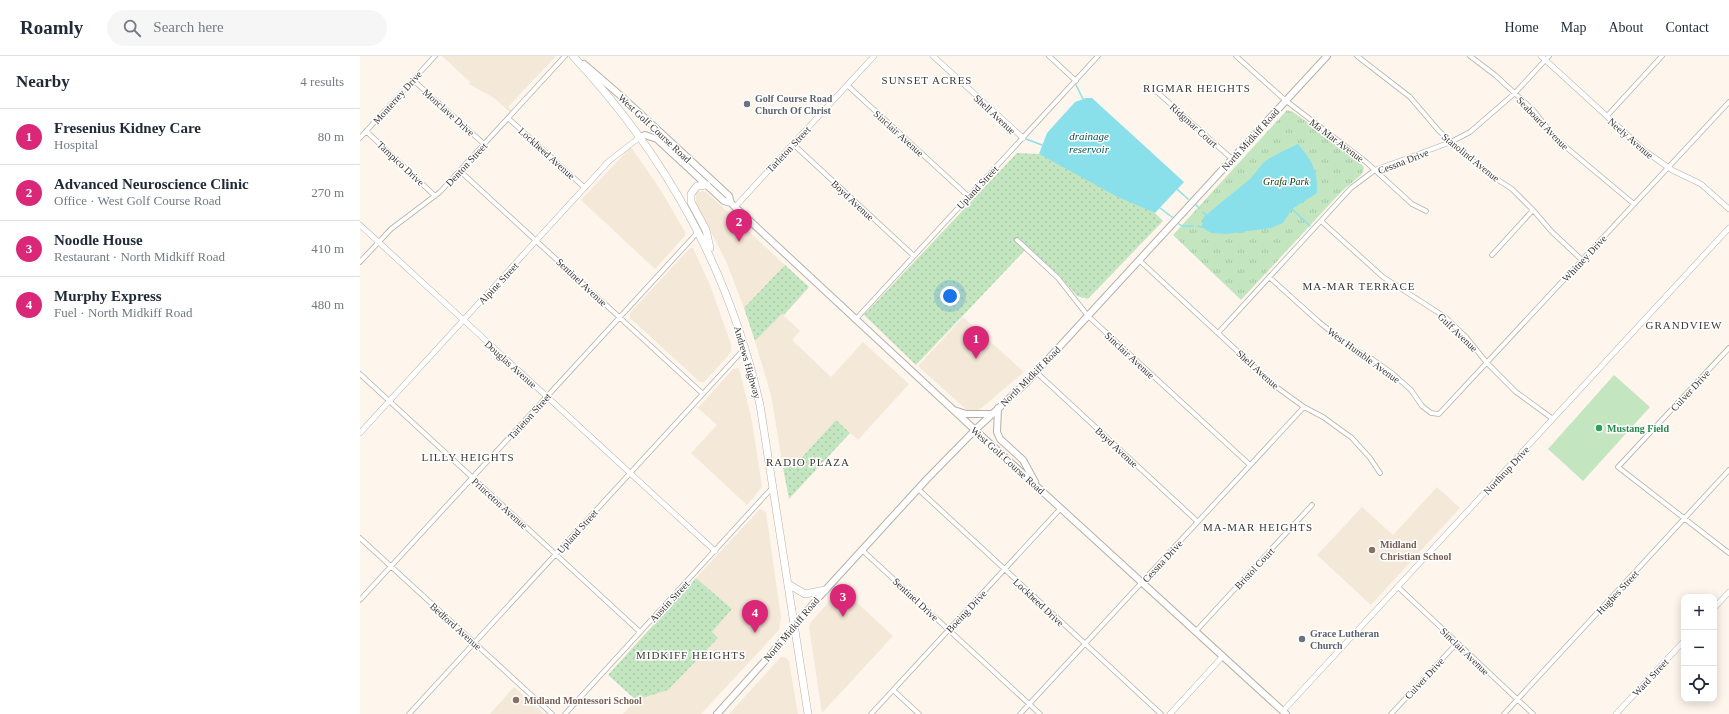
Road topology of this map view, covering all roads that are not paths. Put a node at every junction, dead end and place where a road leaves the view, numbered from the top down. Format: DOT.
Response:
graph roads {
  1 [pos="435,56"];
  2 [pos="565,56"];
  3 [pos="573,56"];
  4 [pos="874,56"];
  5 [pos="933,56"];
  6 [pos="1049,56"];
  7 [pos="1098,56"];
  8 [pos="1236,56"];
  9 [pos="1327,56"];
  10 [pos="1357,56"];
  11 [pos="1470,56"];
  12 [pos="1541,56"];
  13 [pos="1662,56"];
  14 [pos="1548,58"];
  15 [pos="413,80"];
  16 [pos="1076,81"];
  17 [pos="847,86"];
  18 [pos="1156,90"];
  19 [pos="1515,93"];
  20 [pos="1285,100"];
  21 [pos="1729,102"];
  22 [pos="1607,116"];
  23 [pos="508,118"];
  24 [pos="366,131"];
  25 [pos="640,137"];
  26 [pos="360,138"];
  27 [pos="1022,138"];
  28 [pos="1451,142"];
  29 [pos="484,144"];
  30 [pos="793,144"];
  31 [pos="1232,159"];
  32 [pos="1669,167"];
  33 [pos="1375,170"];
  34 [pos="460,171"];
  35 [pos="707,186"];
  36 [pos="585,188"];
  37 [pos="435,196"];
  38 [pos="968,196"];
  39 [pos="1634,204"];
  40 [pos="733,205"];
  41 [pos="1729,209"];
  42 [pos="1533,210"];
  43 [pos="1426,211"];
  44 [pos="1321,220"];
  45 [pos="360,226"];
  46 [pos="1729,228"];
  47 [pos="699,231"];
  48 [pos="1016,240"];
  49 [pos="537,241"];
  50 [pos="378,242"];
  51 [pos="1492,255"];
  52 [pos="914,256"];
  53 [pos="1139,260"];
  54 [pos="1582,260"];
  55 [pos="713,261"];
  56 [pos="360,262"];
  57 [pos="1269,277"];
  58 [pos="1088,316"];
  59 [pos="620,317"];
  60 [pos="856,319"];
  61 [pos="463,320"];
  62 [pos="1218,333"];
  63 [pos="745,348"];
  64 [pos="1729,348"];
  65 [pos="1487,363"];
  66 [pos="1036,372"];
  67 [pos="360,374"];
  68 [pos="703,394"];
  69 [pos="547,397"];
  70 [pos="389,401"];
  71 [pos="1304,407"];
  72 [pos="998,408"];
  73 [pos="953,410"];
  74 [pos="992,414"];
  75 [pos="1439,414"];
  76 [pos="1553,419"];
  77 [pos="975,430"];
  78 [pos="360,433"];
  79 [pos="1250,465"];
  80 [pos="1729,470"];
  81 [pos="630,473"];
  82 [pos="1380,473"];
  83 [pos="473,478"];
  84 [pos="773,487"];
  85 [pos="1038,487"];
  86 [pos="918,489"];
  87 [pos="1312,505"];
  88 [pos="1061,508"];
  89 [pos="1684,519"];
  90 [pos="1198,522"];
  91 [pos="360,538"];
  92 [pos="862,550"];
  93 [pos="715,551"];
  94 [pos="1729,553"];
  95 [pos="556,554"];
  96 [pos="391,566"];
  97 [pos="1004,569"];
  98 [pos="1142,582"];
  99 [pos="788,584"];
  100 [pos="1398,587"];
  101 [pos="825,590"];
  102 [pos="1729,592"];
  103 [pos="360,600"];
  104 [pos="1717,605"];
  105 [pos="794,627"];
  106 [pos="949,630"];
  107 [pos="1196,631"];
  108 [pos="640,632"];
  109 [pos="474,643"];
  110 [pos="1457,643"];
  111 [pos="1681,643"];
  112 [pos="1085,644"];
  113 [pos="1224,656"];
  114 [pos="893,690"];
  115 [pos="1517,700"];
  116 [pos="1029,704"];
  117 [pos="1285,713"];
  118 [pos="409,714"];
  119 [pos="552,714"];
  120 [pos="565,714"];
  121 [pos="717,714"];
  122 [pos="808,714"];
  123 [pos="871,714"];
  124 [pos="919,714"];
  125 [pos="1020,714"];
  126 [pos="1040,714"];
  127 [pos="1161,714"];
  128 [pos="1170,714"];
  129 [pos="1391,714"];
  130 [pos="1504,714"];
  131 [pos="1533,714"];
  132 [pos="1616,714"];
  1 -- 15 [label="street, Monterrey Drive"];
  2 -- 23 [label="street, Denton Street"];
  3 -- 25 [label="main road, Andrews Highway"];
  3 -- 40 [label="main road, West Golf Course Road"];
  4 -- 17 [label="street, Tarleton Street"];
  5 -- 27 [label="street, Shell Avenue"];
  6 -- 16 [label="street"];
  7 -- 16 [label="street, Upland Street"];
  8 -- 20 [label="street, Ma Mar Avenue"];
  9 -- 20 [label="main road, North Midkiff Road"];
  10 -- 28 [label="street, Stanolind Avenue"];
  11 -- 19 [label="street, Seaboard Avenue"];
  12 -- 14 [label="street, Neely Avenue"];
  13 -- 22 [label="street"];
  14 -- 19 [label="street, Cessna Drive"];
  14 -- 22 [label="street, Neely Avenue"];
  15 -- 24 [label="street, Monterrey Drive"];
  15 -- 29 [label="street, Monclave Drive"];
  16 -- 27 [label="street, Upland Street"];
  17 -- 30 [label="street, Tarleton Street"];
  17 -- 38 [label="street, Sinclair Avenue"];
  18 -- 31 [label="street, Ridgmar Court"];
  19 -- 28 [label="street, Cessna Drive"];
  19 -- 39 [label="street, Seaboard Avenue"];
  20 -- 31 [label="main road, North Midkiff Road"];
  20 -- 33 [label="street, Ma Mar Avenue"];
  21 -- 32 [label="street, Whitney Drive"];
  22 -- 32 [label="street, Neely Avenue"];
  23 -- 29 [label="street, Denton Street"];
  23 -- 36 [label="street, Lockheed Avenue"];
  24 -- 26 [label="street, Monterrey Drive"];
  24 -- 37 [label="street, Tampico Drive"];
  25 -- 35 [label="main road, West Golf Course Road"];
  25 -- 36 [label="street, Alpine Street"];
  25 -- 47 [label="main road, Andrews Highway"];
  27 -- 38 [label="street, Upland Street"];
  28 -- 33 [label="street, Cessna Drive"];
  28 -- 42 [label="street, Stanolind Avenue"];
  29 -- 34 [label="street, Denton Street"];
  30 -- 40 [label="street, Tarleton Street"];
  30 -- 52 [label="street, Boyd Avenue"];
  31 -- 53 [label="main road, North Midkiff Road"];
  32 -- 39 [label="street, Whitney Drive"];
  32 -- 41 [label="street, Neely Avenue"];
  33 -- 43 [label="street, Ma Mar Avenue"];
  33 -- 44 [label="street, Cessna Drive"];
  34 -- 37 [label="street, Denton Street"];
  34 -- 49 [label="street, Sentinel Avenue"];
  35 -- 40 [label="main road, West Golf Course Road"];
  35 -- 55 [label="main road"];
  36 -- 49 [label="street, Alpine Street"];
  37 -- 50 [label="street, Denton Street"];
  38 -- 52 [label="street, Upland Street"];
  39 -- 54 [label="street, Whitney Drive"];
  40 -- 60 [label="main road, West Golf Course Road"];
  42 -- 51 [label="street"];
  42 -- 54 [label="street, Stanolind Avenue"];
  44 -- 57 [label="street, Cessna Drive"];
  44 -- 65 [label="street, Gulf Avenue"];
  45 -- 50 [label="street, Douglas Avenue"];
  46 -- 76 [label="street, Northrup Drive"];
  47 -- 55 [label="main road, Andrews Highway"];
  47 -- 59 [label="street, Tarleton Street"];
  48 -- 58 [label="street, Sinclair Avenue"];
  49 -- 59 [label="street, Sentinel Avenue"];
  49 -- 61 [label="street, Alpine Street"];
  50 -- 56 [label="street, Denton Street"];
  50 -- 61 [label="street, Douglas Avenue"];
  52 -- 60 [label="street, Upland Street"];
  53 -- 58 [label="main road, North Midkiff Road"];
  53 -- 62 [label="street, Shell Avenue"];
  54 -- 65 [label="street, Whitney Drive"];
  55 -- 63 [label="main road, Andrews Highway"];
  57 -- 62 [label="street, Cessna Drive"];
  57 -- 75 [label="street, West Humble Avenue"];
  58 -- 66 [label="main road, North Midkiff Road"];
  58 -- 79 [label="street, Sinclair Avenue"];
  59 -- 68 [label="street, Sentinel Avenue"];
  59 -- 69 [label="street, Tarleton Street"];
  60 -- 73 [label="main road, West Golf Course Road"];
  61 -- 69 [label="street, Douglas Avenue"];
  61 -- 70 [label="street, Alpine Street"];
  62 -- 71 [label="street, Shell Avenue"];
  63 -- 68 [label="street, Upland Street"];
  63 -- 84 [label="main road, Andrews Highway"];
  64 -- 89 [label="street, Culver Drive"];
  65 -- 75 [label="street, Whitney Drive"];
  65 -- 76 [label="street, Gulf Avenue"];
  66 -- 72 [label="main road, North Midkiff Road"];
  66 -- 90 [label="street, Boyd Avenue"];
  67 -- 70 [label="street, Princeton Avenue"];
  68 -- 81 [label="street, Upland Street"];
  69 -- 81 [label="street, Douglas Avenue"];
  69 -- 83 [label="street, Tarleton Street"];
  70 -- 78 [label="street, Alpine Street"];
  70 -- 83 [label="street, Princeton Avenue"];
  71 -- 79 [label="street, Cessna Drive"];
  71 -- 82 [label="street, Shell Avenue"];
  72 -- 74 [label="main road, North Midkiff Road"];
  72 -- 85 [label="main road"];
  73 -- 74 [label="main road"];
  73 -- 77 [label="main road, West Golf Course Road"];
  74 -- 77 [label="main road, North Midkiff Road"];
  76 -- 100 [label="street, Northrup Drive"];
  77 -- 85 [label="main road, West Golf Course Road"];
  77 -- 86 [label="main road, North Midkiff Road"];
  79 -- 90 [label="street, Cessna Drive"];
  80 -- 89 [label="street, Hughes Street"];
  81 -- 93 [label="street, Douglas Avenue"];
  81 -- 95 [label="street, Upland Street"];
  83 -- 95 [label="street, Princeton Avenue"];
  83 -- 96 [label="street, Tarleton Street"];
  84 -- 93 [label="street, Austin Street"];
  84 -- 99 [label="main road, Andrews Highway"];
  85 -- 88 [label="main road, West Golf Course Road"];
  86 -- 92 [label="main road, North Midkiff Road"];
  86 -- 97 [label="street, Lockheed Drive"];
  87 -- 107 [label="street, Bristol Court"];
  88 -- 97 [label="street, Boeing Drive"];
  88 -- 98 [label="main road, West Golf Course Road"];
  89 -- 94 [label="street"];
  89 -- 115 [label="street, Hughes Street"];
  90 -- 98 [label="street, Cessna Drive"];
  91 -- 96 [label="street, Bedford Avenue"];
  92 -- 101 [label="main road, North Midkiff Road"];
  92 -- 106 [label="street, Sentinel Drive"];
  93 -- 108 [label="street, Austin Street"];
  95 -- 108 [label="street, Princeton Avenue"];
  95 -- 109 [label="street, Upland Street"];
  96 -- 103 [label="street, Tarleton Street"];
  96 -- 109 [label="street, Bedford Avenue"];
  97 -- 106 [label="street, Boeing Drive"];
  97 -- 112 [label="street, Lockheed Drive"];
  98 -- 107 [label="main road, West Golf Course Road"];
  98 -- 112 [label="street, Cessna Drive"];
  99 -- 101 [label="main road"];
  99 -- 105 [label="main road, Andrews Highway"];
  100 -- 110 [label="street, Sinclair Avenue"];
  100 -- 117 [label="street, Northrup Drive"];
  101 -- 105 [label="main road, North Midkiff Road"];
  102 -- 104 [label="street"];
  105 -- 121 [label="main road, North Midkiff Road"];
  105 -- 122 [label="main road, Andrews Highway"];
  106 -- 114 [label="street, Boeing Drive"];
  106 -- 116 [label="street, Sentinel Drive"];
  107 -- 113 [label="main road, West Golf Course Road"];
  108 -- 120 [label="street, Austin Street"];
  109 -- 118 [label="street, Upland Street"];
  109 -- 119 [label="street, Bedford Avenue"];
  110 -- 115 [label="street, Sinclair Avenue"];
  110 -- 129 [label="street, Culver Drive"];
  111 -- 132 [label="street, Ward Street"];
  112 -- 116 [label="street, Cessna Drive"];
  112 -- 127 [label="street, Lockheed Drive"];
  113 -- 117 [label="main road, West Golf Course Road"];
  113 -- 128 [label="street"];
  114 -- 123 [label="street, Boeing Drive"];
  114 -- 124 [label="street"];
  115 -- 130 [label="street, Hughes Street"];
  115 -- 131 [label="street, Sinclair Avenue"];
  116 -- 125 [label="street, Cessna Drive"];
  116 -- 126 [label="street, Sentinel Drive"];
}
